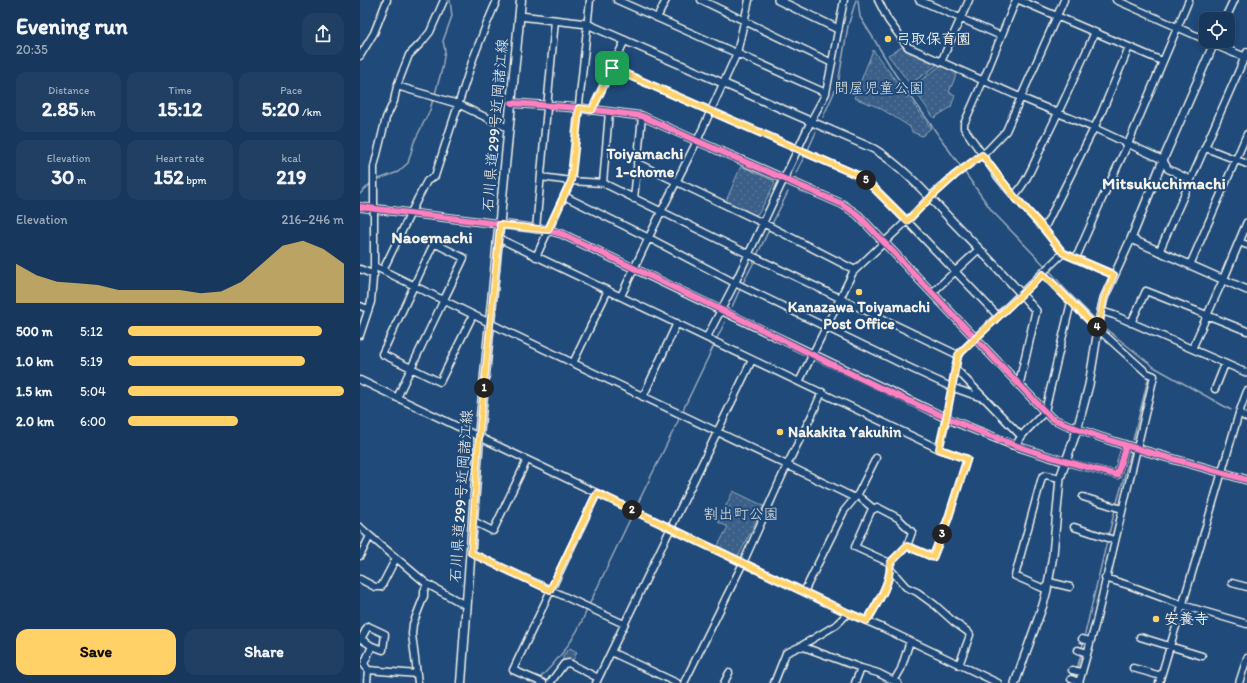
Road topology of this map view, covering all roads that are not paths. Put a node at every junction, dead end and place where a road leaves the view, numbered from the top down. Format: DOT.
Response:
graph roads {
  1 [pos="387,0"];
  2 [pos="444,0"];
  3 [pos="497,0"];
  4 [pos="521,0"];
  5 [pos="590,0"];
  6 [pos="617,0"];
  7 [pos="666,0"];
  8 [pos="701,0"];
  9 [pos="749,0"];
  10 [pos="778,0"];
  11 [pos="844,0"];
  12 [pos="878,0"];
  13 [pos="919,0"];
  14 [pos="969,0"];
  15 [pos="1018,0"];
  16 [pos="1064,0"];
  17 [pos="1116,0"];
  18 [pos="1189,0"];
  19 [pos="1234,0"];
  20 [pos="1228,12"];
  21 [pos="520,16"];
  22 [pos="1057,16"];
  23 [pos="657,18"];
  24 [pos="960,18"];
  25 [pos="555,20"];
  26 [pos="744,21"];
  27 [pos="587,24"];
  28 [pos="1178,27"];
  29 [pos="838,29"];
  30 [pos="1095,32"];
  31 [pos="1001,36"];
  32 [pos="1199,36"];
  33 [pos="625,40"];
  34 [pos="1129,47"];
  35 [pos="1208,48"];
  36 [pos="1227,48"];
  37 [pos="736,53"];
  38 [pos="360,56"];
  39 [pos="1246,56"];
  40 [pos="1162,61"];
  41 [pos="941,62"];
  42 [pos="832,63"];
  43 [pos="612,68"];
  44 [pos="983,81"];
  45 [pos="724,82"];
  46 [pos="397,86"];
  47 [pos="826,92"];
  48 [pos="1022,98"];
  49 [pos="512,102"];
  50 [pos="458,104"];
  51 [pos="547,106"];
  52 [pos="579,108"];
  53 [pos="592,110"];
  54 [pos="710,111"];
  55 [pos="609,112"];
  56 [pos="1059,114"];
  57 [pos="642,116"];
  58 [pos="811,121"];
  59 [pos="508,128"];
  60 [pos="1094,128"];
  61 [pos="1247,134"];
  62 [pos="697,141"];
  63 [pos="1128,144"];
  64 [pos="1206,148"];
  65 [pos="798,149"];
  66 [pos="982,155"];
  67 [pos="1163,160"];
  68 [pos="1236,160"];
  69 [pos="637,163"];
  70 [pos="1247,164"];
  71 [pos="541,177"];
  72 [pos="784,179"];
  73 [pos="1191,180"];
  74 [pos="571,181"];
  75 [pos="676,182"];
  76 [pos="603,183"];
  77 [pos="564,196"];
  78 [pos="1014,196"];
  79 [pos="930,198"];
  80 [pos="634,199"];
  81 [pos="360,207"];
  82 [pos="374,209"];
  83 [pos="661,212"];
  84 [pos="410,213"];
  85 [pos="907,221"];
  86 [pos="1247,223"];
  87 [pos="765,224"];
  88 [pos="500,225"];
  89 [pos="536,229"];
  90 [pos="1044,229"];
  91 [pos="548,230"];
  92 [pos="498,238"];
  93 [pos="649,238"];
  94 [pos="1131,239"];
  95 [pos="884,242"];
  96 [pos="1239,242"];
  97 [pos="1247,246"];
  98 [pos="979,249"];
  99 [pos="1159,252"];
  100 [pos="1063,253"];
  101 [pos="536,257"];
  102 [pos="753,257"];
  103 [pos="1076,258"];
  104 [pos="1190,265"];
  105 [pos="374,266"];
  106 [pos="360,269"];
  107 [pos="634,269"];
  108 [pos="383,270"];
  109 [pos="855,270"];
  110 [pos="955,271"];
  111 [pos="1044,273"];
  112 [pos="374,275"];
  113 [pos="1114,275"];
  114 [pos="1223,280"];
  115 [pos="737,284"];
  116 [pos="414,286"];
  117 [pos="608,290"];
  118 [pos="1247,290"];
  119 [pos="932,293"];
  120 [pos="1022,294"];
  121 [pos="621,296"];
  122 [pos="840,298"];
  123 [pos="444,300"];
  124 [pos="1071,302"];
  125 [pos="360,306"];
  126 [pos="368,309"];
  127 [pos="721,310"];
  128 [pos="472,315"];
  129 [pos="1207,315"];
  130 [pos="998,316"];
  131 [pos="1099,321"];
  132 [pos="490,323"];
  133 [pos="677,323"];
  134 [pos="1131,323"];
  135 [pos="826,327"];
  136 [pos="1247,331"];
  137 [pos="360,335"];
  138 [pos="707,337"];
  139 [pos="975,338"];
  140 [pos="1192,350"];
  141 [pos="812,354"];
  142 [pos="958,355"];
  143 [pos="752,360"];
  144 [pos="573,363"];
  145 [pos="1225,364"];
  146 [pos="411,368"];
  147 [pos="955,368"];
  148 [pos="1247,374"];
  149 [pos="360,380"];
  150 [pos="799,382"];
  151 [pos="1019,385"];
  152 [pos="951,387"];
  153 [pos="1215,389"];
  154 [pos="822,392"];
  155 [pos="1247,392"];
  156 [pos="643,397"];
  157 [pos="397,398"];
  158 [pos="985,399"];
  159 [pos="1045,411"];
  160 [pos="1239,413"];
  161 [pos="946,418"];
  162 [pos="1247,418"];
  163 [pos="1077,430"];
  164 [pos="717,432"];
  165 [pos="1021,436"];
  166 [pos="479,437"];
  167 [pos="1126,445"];
  168 [pos="1016,446"];
  169 [pos="1136,448"];
  170 [pos="939,449"];
  171 [pos="876,458"];
  172 [pos="527,460"];
  173 [pos="1066,462"];
  174 [pos="787,465"];
  175 [pos="1222,472"];
  176 [pos="1060,478"];
  177 [pos="1247,480"];
  178 [pos="597,493"];
  179 [pos="856,497"];
  180 [pos="1083,497"];
  181 [pos="1118,508"];
  182 [pos="874,509"];
  183 [pos="473,521"];
  184 [pos="360,526"];
  185 [pos="1074,527"];
  186 [pos="670,528"];
  187 [pos="370,536"];
  188 [pos="1111,539"];
  189 [pos="907,546"];
  190 [pos="471,553"];
  191 [pos="360,556"];
  192 [pos="396,558"];
  193 [pos="743,563"];
  194 [pos="890,563"];
  195 [pos="891,570"];
  196 [pos="1105,578"];
  197 [pos="360,579"];
  198 [pos="1049,582"];
  199 [pos="1232,583"];
  200 [pos="426,584"];
  201 [pos="1247,587"];
  202 [pos="1070,588"];
  203 [pos="550,590"];
  204 [pos="1047,590"];
  205 [pos="804,592"];
  206 [pos="1182,605"];
  207 [pos="467,606"];
  208 [pos="848,613"];
  209 [pos="867,621"];
  210 [pos="624,624"];
  211 [pos="1247,624"];
  212 [pos="1140,637"];
  213 [pos="910,641"];
  214 [pos="372,646"];
  215 [pos="801,646"];
  216 [pos="1170,646"];
  217 [pos="611,652"];
  218 [pos="1202,656"];
  219 [pos="1247,658"];
  220 [pos="959,665"];
  221 [pos="861,668"];
  222 [pos="1134,668"];
  223 [pos="368,670"];
  224 [pos="1072,670"];
  225 [pos="1080,672"];
  226 [pos="729,673"];
  227 [pos="417,674"];
  228 [pos="597,680"];
  229 [pos="1160,680"];
  230 [pos="1077,681"];
  231 [pos="539,682"];
  232 [pos="896,682"];
  233 [pos="367,683"];
  234 [pos="418,683"];
  235 [pos="461,683"];
  236 [pos="550,683"];
  237 [pos="677,683"];
  238 [pos="684,683"];
  239 [pos="724,683"];
  240 [pos="774,683"];
  241 [pos="855,683"];
  242 [pos="998,683"];
  243 [pos="1015,683"];
  244 [pos="1239,683"];
  1 -- 38 [label="street"];
  2 -- 46 [label="street"];
  3 -- 50 [label="street"];
  4 -- 21 [label="main road, 石川県道299号近岡諸江線"];
  5 -- 27 [label="street"];
  6 -- 23 [label="street"];
  7 -- 23 [label="street"];
  8 -- 26 [label="street"];
  9 -- 26 [label="street"];
  10 -- 29 [label="street"];
  11 -- 29 [label="street"];
  12 -- 41 [label="street"];
  13 -- 24 [label="street"];
  14 -- 24 [label="street"];
  15 -- 22 [label="street"];
  15 -- 31 [label="street"];
  16 -- 22 [label="street"];
  17 -- 28 [label="street"];
  18 -- 28 [label="street"];
  19 -- 20 [label="street"];
  21 -- 25 [label="street"];
  21 -- 49 [label="main road, 石川県道299号近岡諸江線"];
  22 -- 30 [label="street"];
  22 -- 48 [label="street"];
  23 -- 37 [label="street"];
  24 -- 31 [label="street"];
  24 -- 41 [label="street"];
  25 -- 27 [label="street"];
  25 -- 51 [label="street"];
  26 -- 37 [label="street"];
  26 -- 42 [label="street"];
  27 -- 33 [label="street"];
  27 -- 52 [label="street"];
  28 -- 32 [label="street"];
  28 -- 40 [label="street"];
  29 -- 42 [label="street"];
  30 -- 34 [label="street"];
  30 -- 56 [label="street"];
  31 -- 44 [label="street"];
  33 -- 43 [label="street"];
  33 -- 45 [label="street"];
  34 -- 40 [label="street"];
  34 -- 60 [label="street"];
  35 -- 67 [label="street"];
  36 -- 39 [label="street"];
  37 -- 45 [label="street"];
  37 -- 47 [label="street"];
  39 -- 64 [label="street"];
  40 -- 63 [label="street"];
  41 -- 44 [label="street"];
  42 -- 47 [label="street"];
  43 -- 53 [label="street"];
  43 -- 54 [label="street"];
  44 -- 48 [label="street"];
  44 -- 66 [label="street"];
  45 -- 54 [label="street"];
  45 -- 58 [label="street"];
  46 -- 50 [label="street"];
  46 -- 82 [label="street"];
  47 -- 58 [label="street"];
  48 -- 56 [label="street"];
  48 -- 66 [label="street"];
  49 -- 51 [label="street"];
  49 -- 59 [label="main road, 石川県道299号近岡諸江線"];
  50 -- 59 [label="street"];
  50 -- 84 [label="street"];
  51 -- 52 [label="street"];
  51 -- 71 [label="street"];
  52 -- 53 [label="street"];
  52 -- 74 [label="street"];
  53 -- 55 [label="street"];
  54 -- 62 [label="street"];
  54 -- 65 [label="street"];
  55 -- 57 [label="street"];
  55 -- 76 [label="street"];
  56 -- 60 [label="street"];
  56 -- 78 [label="street"];
  57 -- 62 [label="street"];
  57 -- 69 [label="street"];
  58 -- 65 [label="street"];
  58 -- 79 [label="street"];
  59 -- 88 [label="main road, 石川県道299号近岡諸江線"];
  60 -- 63 [label="street"];
  60 -- 90 [label="street"];
  61 -- 68 [label="street"];
  62 -- 72 [label="street"];
  62 -- 75 [label="street"];
  63 -- 67 [label="street"];
  63 -- 103 [label="street"];
  64 -- 68 [label="street"];
  64 -- 73 [label="street"];
  65 -- 72 [label="street"];
  65 -- 85 [label="street"];
  66 -- 78 [label="street"];
  66 -- 79 [label="street"];
  67 -- 73 [label="street"];
  67 -- 94 [label="street"];
  68 -- 70 [label="street"];
  68 -- 104 [label="street"];
  69 -- 75 [label="street"];
  69 -- 80 [label="street"];
  71 -- 74 [label="street"];
  71 -- 89 [label="street"];
  72 -- 87 [label="street"];
  72 -- 95 [label="street"];
  73 -- 99 [label="street"];
  74 -- 76 [label="street"];
  74 -- 77 [label="street"];
  75 -- 83 [label="street"];
  75 -- 87 [label="street"];
  76 -- 80 [label="street"];
  77 -- 91 [label="street"];
  77 -- 93 [label="street"];
  78 -- 90 [label="street"];
  79 -- 85 [label="street"];
  79 -- 98 [label="street"];
  80 -- 83 [label="street"];
  81 -- 82 [label="street"];
  82 -- 84 [label="street"];
  82 -- 105 [label="street"];
  83 -- 93 [label="street"];
  83 -- 102 [label="street"];
  84 -- 88 [label="street"];
  84 -- 108 [label="street"];
  85 -- 95 [label="street"];
  85 -- 110 [label="street"];
  86 -- 96 [label="street"];
  87 -- 102 [label="street"];
  87 -- 109 [label="street"];
  88 -- 89 [label="street"];
  88 -- 92 [label="main road, 石川県道299号近岡諸江線"];
  89 -- 91 [label="street"];
  90 -- 100 [label="street"];
  91 -- 101 [label="street"];
  91 -- 107 [label="street"];
  92 -- 101 [label="street"];
  92 -- 132 [label="main road, 石川県道299号近岡諸江線"];
  93 -- 107 [label="street"];
  93 -- 115 [label="street"];
  94 -- 99 [label="street"];
  94 -- 113 [label="street"];
  95 -- 109 [label="street"];
  95 -- 119 [label="street"];
  96 -- 97 [label="street"];
  96 -- 114 [label="street"];
  98 -- 110 [label="street"];
  98 -- 120 [label="street"];
  99 -- 104 [label="street"];
  100 -- 103 [label="street"];
  100 -- 111 [label="street"];
  101 -- 117 [label="street"];
  102 -- 115 [label="street"];
  102 -- 122 [label="street"];
  103 -- 113 [label="street"];
  104 -- 114 [label="street"];
  105 -- 108 [label="street"];
  105 -- 112 [label="street"];
  106 -- 112 [label="street"];
  107 -- 121 [label="street"];
  107 -- 127 [label="street"];
  108 -- 116 [label="street"];
  109 -- 122 [label="street"];
  110 -- 119 [label="street"];
  110 -- 130 [label="street"];
  111 -- 120 [label="street"];
  111 -- 124 [label="street"];
  112 -- 126 [label="street"];
  113 -- 131 [label="street"];
  114 -- 118 [label="street"];
  114 -- 129 [label="street"];
  115 -- 127 [label="street"];
  115 -- 135 [label="street"];
  116 -- 123 [label="street"];
  116 -- 123 [label="street"];
  116 -- 146 [label="street"];
  117 -- 121 [label="street"];
  117 -- 144 [label="street"];
  119 -- 139 [label="street"];
  120 -- 130 [label="street"];
  120 -- 151 [label="street"];
  121 -- 133 [label="street"];
  122 -- 135 [label="street"];
  122 -- 142 [label="street"];
  123 -- 128 [label="street"];
  123 -- 146 [label="street"];
  124 -- 131 [label="street"];
  124 -- 159 [label="street"];
  125 -- 126 [label="street"];
  126 -- 137 [label="street"];
  127 -- 138 [label="street"];
  127 -- 141 [label="street"];
  128 -- 132 [label="street"];
  128 -- 146 [label="street"];
  129 -- 134 [label="street"];
  129 -- 136 [label="street"];
  129 -- 140 [label="street"];
  130 -- 139 [label="street"];
  131 -- 134 [label="street"];
  131 -- 163 [label="street"];
  131 -- 169 [label="street"];
  132 -- 144 [label="street"];
  132 -- 166 [label="main road, 石川県道299号近岡諸江線"];
  133 -- 138 [label="street"];
  133 -- 156 [label="street"];
  134 -- 140 [label="street"];
  135 -- 141 [label="street"];
  135 -- 152 [label="street"];
  138 -- 143 [label="street"];
  139 -- 142 [label="street"];
  139 -- 151 [label="street"];
  140 -- 145 [label="street"];
  141 -- 150 [label="street"];
  141 -- 161 [label="street"];
  142 -- 147 [label="street"];
  143 -- 150 [label="street"];
  143 -- 164 [label="street"];
  144 -- 156 [label="street"];
  145 -- 148 [label="street"];
  145 -- 153 [label="street"];
  146 -- 157 [label="street"];
  147 -- 152 [label="street"];
  147 -- 158 [label="street"];
  149 -- 157 [label="street"];
  150 -- 154 [label="street"];
  151 -- 159 [label="street"];
  152 -- 158 [label="street"];
  152 -- 161 [label="street"];
  154 -- 170 [label="street"];
  154 -- 174 [label="street"];
  155 -- 160 [label="street"];
  156 -- 164 [label="street"];
  157 -- 166 [label="street"];
  158 -- 165 [label="street"];
  159 -- 163 [label="street"];
  159 -- 165 [label="street"];
  160 -- 162 [label="street"];
  160 -- 175 [label="street"];
  161 -- 168 [label="street"];
  161 -- 170 [label="street"];
  163 -- 167 [label="street"];
  163 -- 173 [label="street"];
  164 -- 174 [label="street"];
  164 -- 186 [label="street"];
  165 -- 168 [label="street"];
  166 -- 172 [label="street"];
  166 -- 183 [label="main road, 石川県道299号近岡諸江線"];
  167 -- 169 [label="street"];
  167 -- 173 [label="street"];
  168 -- 173 [label="street"];
  169 -- 175 [label="street"];
  169 -- 181 [label="street"];
  170 -- 189 [label="street"];
  171 -- 179 [label="street"];
  172 -- 178 [label="street"];
  172 -- 183 [label="street"];
  173 -- 176 [label="street"];
  174 -- 179 [label="street"];
  174 -- 193 [label="street"];
  175 -- 177 [label="street"];
  175 -- 206 [label="street"];
  176 -- 198 [label="street"];
  176 -- 204 [label="street"];
  178 -- 186 [label="street"];
  178 -- 203 [label="street"];
  179 -- 182 [label="street"];
  179 -- 205 [label="street"];
  180 -- 181 [label="street"];
  181 -- 188 [label="street"];
  182 -- 189 [label="street"];
  182 -- 194 [label="street"];
  183 -- 190 [label="main road, 石川県道299号近岡諸江線"];
  184 -- 187 [label="street"];
  185 -- 188 [label="street"];
  186 -- 193 [label="street"];
  186 -- 210 [label="street"];
  187 -- 191 [label="street"];
  187 -- 192 [label="street"];
  188 -- 196 [label="street"];
  189 -- 194 [label="street"];
  190 -- 203 [label="street"];
  190 -- 207 [label="main road, 石川県道299号近岡諸江線"];
  192 -- 197 [label="street"];
  192 -- 200 [label="street"];
  193 -- 205 [label="street"];
  193 -- 238 [label="street"];
  194 -- 195 [label="street"];
  195 -- 209 [label="street"];
  195 -- 220 [label="street"];
  196 -- 206 [label="street"];
  196 -- 225 [label="street"];
  198 -- 202 [label="street"];
  198 -- 204 [label="street"];
  199 -- 201 [label="street"];
  200 -- 207 [label="street"];
  200 -- 227 [label="street"];
  203 -- 210 [label="street"];
  203 -- 231 [label="street"];
  204 -- 243 [label="street"];
  205 -- 208 [label="street"];
  206 -- 211 [label="street"];
  206 -- 216 [label="street"];
  207 -- 235 [label="main road, 石川県道299号近岡諸江線"];
  208 -- 209 [label="street"];
  208 -- 215 [label="street"];
  209 -- 213 [label="street"];
  210 -- 217 [label="street"];
  212 -- 216 [label="street"];
  213 -- 220 [label="street"];
  213 -- 232 [label="street"];
  214 -- 223 [label="street"];
  215 -- 221 [label="street"];
  215 -- 240 [label="street"];
  216 -- 218 [label="street"];
  216 -- 229 [label="street"];
  217 -- 228 [label="street"];
  217 -- 237 [label="street"];
  219 -- 244 [label="street"];
  220 -- 242 [label="street"];
  221 -- 232 [label="street"];
  221 -- 241 [label="street"];
  222 -- 229 [label="street"];
  223 -- 227 [label="street"];
  223 -- 233 [label="street"];
  224 -- 225 [label="street"];
  225 -- 230 [label="street"];
  226 -- 239 [label="street"];
  227 -- 234 [label="street"];
  228 -- 236 [label="street"];
}
